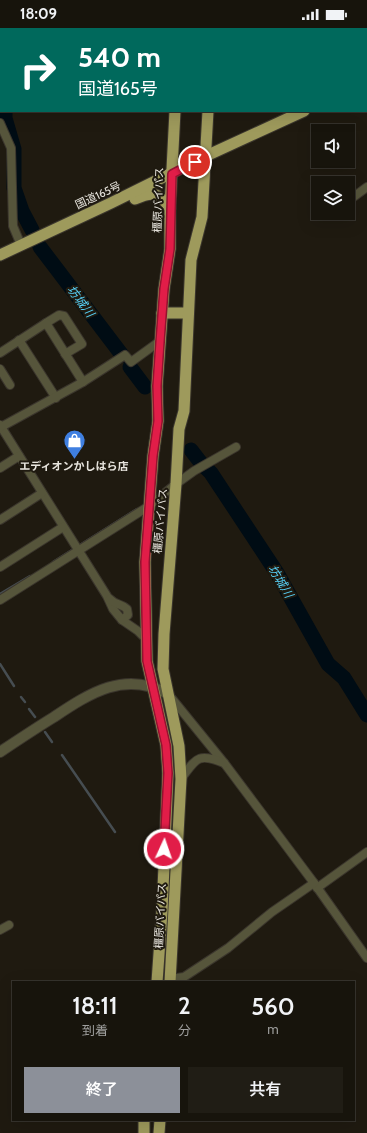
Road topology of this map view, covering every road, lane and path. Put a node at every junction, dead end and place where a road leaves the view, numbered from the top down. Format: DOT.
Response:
graph roads {
  1 [pos="175,112"];
  2 [pos="208,112"];
  3 [pos="302,112"];
  4 [pos="0,122"];
  5 [pos="206,156"];
  6 [pos="172,174"];
  7 [pos="367,187"];
  8 [pos="355,196"];
  9 [pos="111,203"];
  10 [pos="170,208"];
  11 [pos="21,245"];
  12 [pos="0,255"];
  13 [pos="162,313"];
  14 [pos="188,313"];
  15 [pos="46,323"];
  16 [pos="19,340"];
  17 [pos="160,342"];
  18 [pos="0,353"];
  19 [pos="66,354"];
  20 [pos="0,369"];
  21 [pos="83,382"];
  22 [pos="10,385"];
  23 [pos="56,398"];
  24 [pos="1,426"];
  25 [pos="236,447"];
  26 [pos="19,456"];
  27 [pos="0,468"];
  28 [pos="176,484"];
  29 [pos="42,493"];
  30 [pos="149,506"];
  31 [pos="0,520"];
  32 [pos="64,527"];
  33 [pos="77,547"];
  34 [pos="0,567"];
  35 [pos="0,600"];
  36 [pos="147,640"];
  37 [pos="152,687"];
  38 [pos="168,694"];
  39 [pos="0,752"];
  40 [pos="225,764"];
  41 [pos="180,779"];
  42 [pos="367,852"];
  43 [pos="316,886"];
  44 [pos="9,924"];
  45 [pos="0,930"];
  46 [pos="367,958"];
  47 [pos="170,980"];
  48 [pos="157,981"];
  49 [pos="144,1121"];
  50 [pos="160,1121"];
  51 [pos="144,1133"];
  52 [pos="159,1133"];
  1 -- 6 [label="highway, 橿原バイパス"];
  2 -- 5 [label="highway, 橿原バイパス"];
  3 -- 5 [label="highway, 国道165号"];
  4 -- 11 [label="street"];
  5 -- 6 [label="highway, 国道165号"];
  5 -- 14 [label="highway, 橿原バイパス"];
  6 -- 9 [label="highway, 国道165号"];
  6 -- 10 [label="highway, 橿原バイパス"];
  7 -- 8 [label="street"];
  9 -- 10 [label="highway"];
  9 -- 11 [label="highway, 国道165号"];
  10 -- 13 [label="highway, 橿原バイパス"];
  11 -- 12 [label="highway, 国道165号"];
  13 -- 14 [label="highway"];
  13 -- 17 [label="highway, 橿原バイパス"];
  14 -- 28 [label="highway, 橿原バイパス"];
  15 -- 16 [label="street"];
  15 -- 19 [label="street"];
  15 -- 19 [label="street"];
  16 -- 18 [label="street"];
  16 -- 23 [label="street"];
  17 -- 21 [label="street"];
  17 -- 30 [label="highway, 橿原バイパス"];
  19 -- 21 [label="street"];
  20 -- 22 [label="street"];
  21 -- 23 [label="street"];
  23 -- 24 [label="street"];
  24 -- 26 [label="street"];
  25 -- 28 [label="street"];
  26 -- 27 [label="street"];
  26 -- 29 [label="street"];
  28 -- 30 [label="street"];
  28 -- 38 [label="highway, 橿原バイパス"];
  29 -- 31 [label="street"];
  29 -- 32 [label="street"];
  30 -- 33 [label="street"];
  30 -- 36 [label="highway, 橿原バイパス"];
  32 -- 33 [label="street"];
  32 -- 34 [label="street"];
  33 -- 35 [label="street"];
  33 -- 36 [label="street"];
  36 -- 37 [label="highway, 橿原バイパス"];
  37 -- 38 [label="street"];
  37 -- 39 [label="street"];
  37 -- 48 [label="highway, 橿原バイパス"];
  38 -- 40 [label="street"];
  38 -- 41 [label="highway, 橿原バイパス"];
  40 -- 41 [label="street"];
  40 -- 43 [label="street"];
  41 -- 47 [label="highway, 橿原バイパス"];
  42 -- 43 [label="street"];
  43 -- 46 [label="street"];
  43 -- 47 [label="street"];
  44 -- 45 [label="street"];
  49 -- 51 [label="highway"];
  50 -- 52 [label="highway"];
}
